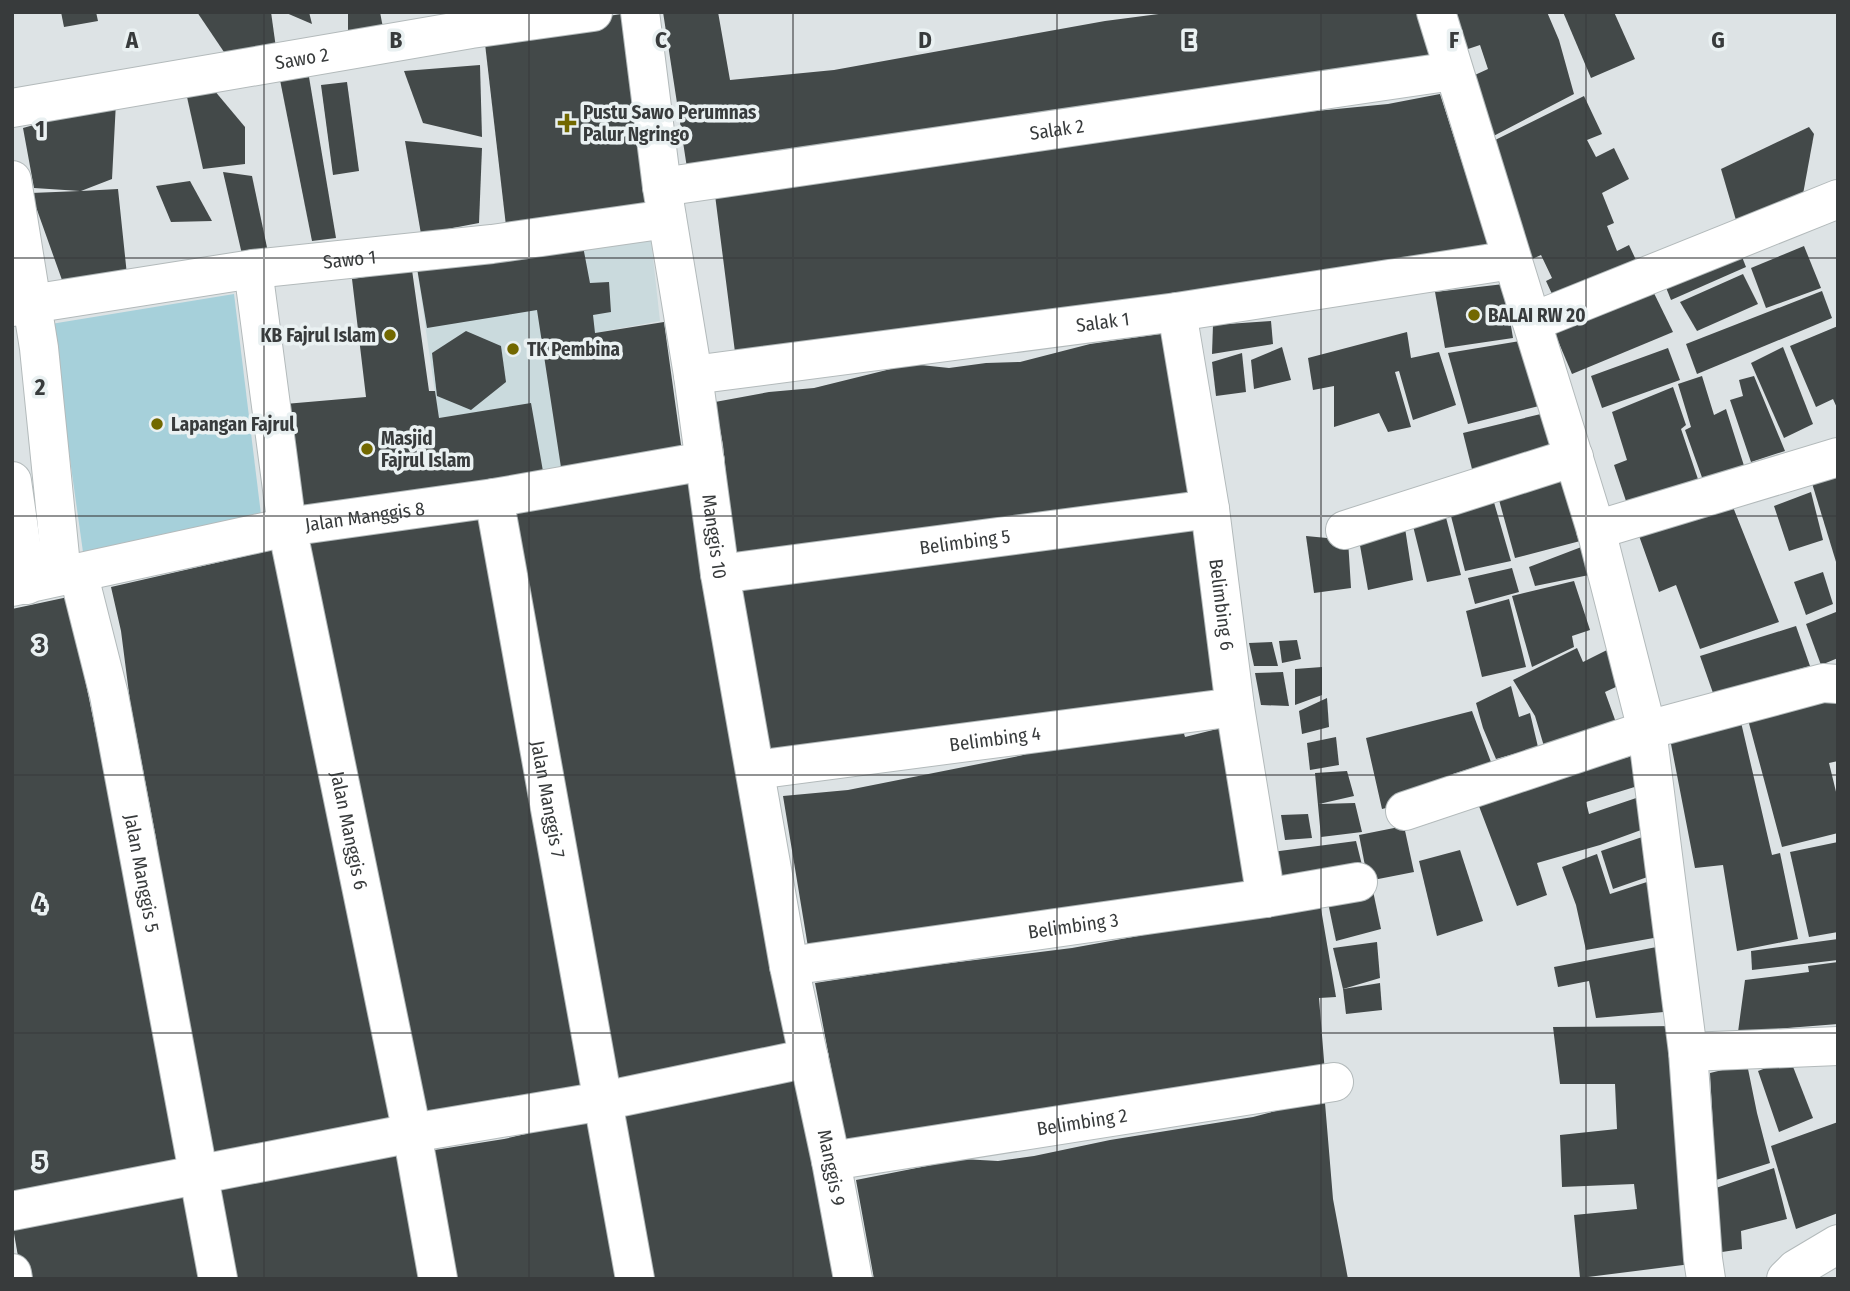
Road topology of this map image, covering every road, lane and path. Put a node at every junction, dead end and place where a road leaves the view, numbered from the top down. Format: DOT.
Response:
graph roads {
  1 [pos="593,12"];
  2 [pos="640,12"];
  3 [pos="1436,12"];
  4 [pos="1453,71"];
  5 [pos="12,108"];
  6 [pos="12,180"];
  7 [pos="1838,199"];
  8 [pos="665,203"];
  9 [pos="1512,260"];
  10 [pos="253,269"];
  11 [pos="22,305"];
  12 [pos="1177,312"];
  13 [pos="1532,321"];
  14 [pos="693,376"];
  15 [pos="1574,457"];
  16 [pos="1838,457"];
  17 [pos="705,461"];
  18 [pos="12,481"];
  19 [pos="494,498"];
  20 [pos="1210,509"];
  21 [pos="287,527"];
  22 [pos="1345,530"];
  23 [pos="1596,530"];
  24 [pos="720,575"];
  25 [pos="45,580"];
  26 [pos="1838,684"];
  27 [pos="1235,707"];
  28 [pos="1647,730"];
  29 [pos="755,770"];
  30 [pos="1405,811"];
  31 [pos="1358,881"];
  32 [pos="1266,898"];
  33 [pos="789,966"];
  34 [pos="1838,1046"];
  35 [pos="1688,1052"];
  36 [pos="809,1058"];
  37 [pos="1334,1082"];
  38 [pos="603,1101"];
  39 [pos="412,1133"];
  40 [pos="831,1161"];
  41 [pos="200,1175"];
  42 [pos="12,1211"];
  43 [pos="1838,1244"];
  44 [pos="12,1273"];
  45 [pos="13,1279"];
  46 [pos="218,1279"];
  47 [pos="438,1279"];
  48 [pos="635,1279"];
  49 [pos="853,1279"];
  50 [pos="1706,1279"];
  51 [pos="1786,1279"];
  1 -- 5 [label="street, Sawo 2"];
  2 -- 8 [label="street, Manggis 10"];
  3 -- 4 [label="street"];
  4 -- 8 [label="street, Salak 2"];
  4 -- 9 [label="street"];
  6 -- 11 [label="street"];
  7 -- 13 [label="street"];
  8 -- 10 [label="street, Sawo 1"];
  8 -- 14 [label="street, Manggis 10"];
  9 -- 12 [label="street, Salak 1"];
  9 -- 13 [label="street"];
  10 -- 11 [label="street, Sawo 1"];
  10 -- 21 [label="street, Jalan Manggis 6"];
  11 -- 25 [label="street"];
  12 -- 14 [label="street, Salak 1"];
  12 -- 20 [label="street, Belimbing 6"];
  13 -- 15 [label="street"];
  14 -- 17 [label="street, Manggis 10"];
  15 -- 22 [label="street"];
  15 -- 23 [label="street"];
  16 -- 23 [label="street"];
  17 -- 19 [label="street, Jalan Manggis 8"];
  17 -- 24 [label="street, Manggis 10"];
  18 -- 25 [label="street"];
  19 -- 21 [label="street, Jalan Manggis 8"];
  19 -- 38 [label="street, Jalan Manggis 7"];
  20 -- 24 [label="street, Belimbing 5"];
  20 -- 27 [label="street, Belimbing 6"];
  21 -- 25 [label="street, Jalan Manggis 8"];
  21 -- 39 [label="street, Jalan Manggis 6"];
  23 -- 28 [label="street"];
  24 -- 29 [label="street, Manggis 10"];
  25 -- 41 [label="street, Jalan Manggis 5"];
  26 -- 28 [label="street"];
  27 -- 29 [label="street, Belimbing 4"];
  27 -- 32 [label="street, Belimbing 6"];
  28 -- 30 [label="street"];
  28 -- 35 [label="street"];
  29 -- 33 [label="street, Manggis 10"];
  31 -- 32 [label="street, Belimbing 3"];
  32 -- 33 [label="street, Belimbing 3"];
  33 -- 36 [label="street, Manggis 10"];
  34 -- 35 [label="street"];
  35 -- 50 [label="street"];
  36 -- 38 [label="street"];
  36 -- 40 [label="street, Manggis 9"];
  37 -- 40 [label="street, Belimbing 2"];
  38 -- 39 [label="street"];
  38 -- 48 [label="street, Jalan Manggis 7"];
  39 -- 41 [label="street"];
  39 -- 47 [label="street, Jalan Manggis 6"];
  40 -- 49 [label="street, Manggis 9"];
  41 -- 42 [label="street"];
  41 -- 46 [label="street, Jalan Manggis 5"];
  43 -- 51 [label="street"];
  44 -- 45 [label="street"];
}
